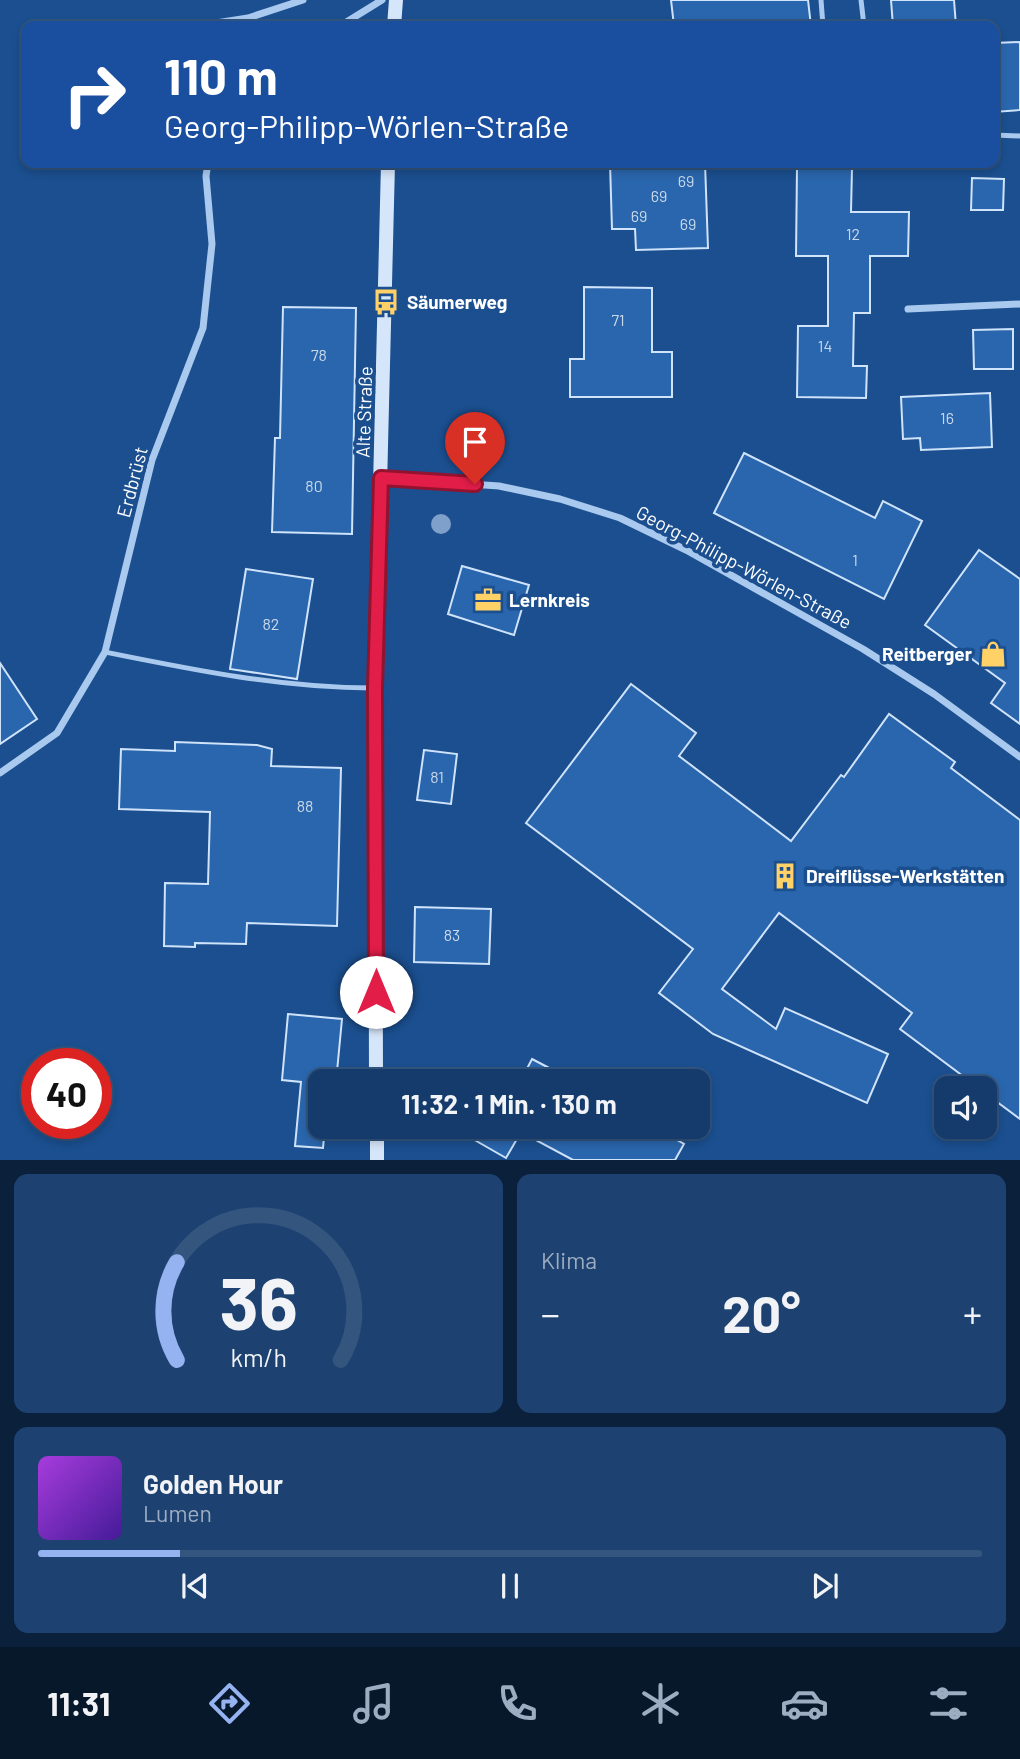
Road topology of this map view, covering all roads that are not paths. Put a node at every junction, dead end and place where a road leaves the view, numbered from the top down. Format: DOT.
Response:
graph roads {
  1 [pos="303,0"];
  2 [pos="382,0"];
  3 [pos="396,0"];
  4 [pos="821,0"];
  5 [pos="860,0"];
  6 [pos="229,21"];
  7 [pos="348,21"];
  8 [pos="394,21"];
  9 [pos="823,21"];
  10 [pos="863,21"];
  11 [pos="999,135"];
  12 [pos="1020,136"];
  13 [pos="207,168"];
  14 [pos="388,168"];
  15 [pos="1020,304"];
  16 [pos="908,309"];
  17 [pos="381,478"];
  18 [pos="105,652"];
  19 [pos="375,688"];
  20 [pos="1020,757"];
  21 [pos="0,773"];
  22 [pos="376,1069"];
  23 [pos="377,1139"];
  24 [pos="377,1160"];
  1 -- 6 [label="street"];
  2 -- 7 [label="street"];
  3 -- 8 [label="street"];
  4 -- 9 [label="lane"];
  5 -- 10 [label="lane"];
  11 -- 12 [label="lane"];
  13 -- 18 [label="street, Erdbrüst"];
  14 -- 17 [label="street, Alte Straße"];
  15 -- 16 [label="street"];
  17 -- 19 [label="street, Alte Straße"];
  17 -- 20 [label="street, Georg-Philipp-Wörlen-Straße"];
  18 -- 19 [label="lane"];
  18 -- 21 [label="street, Erdbrüst"];
  19 -- 22 [label="street, Alte Straße"];
  23 -- 24 [label="street"];
}
